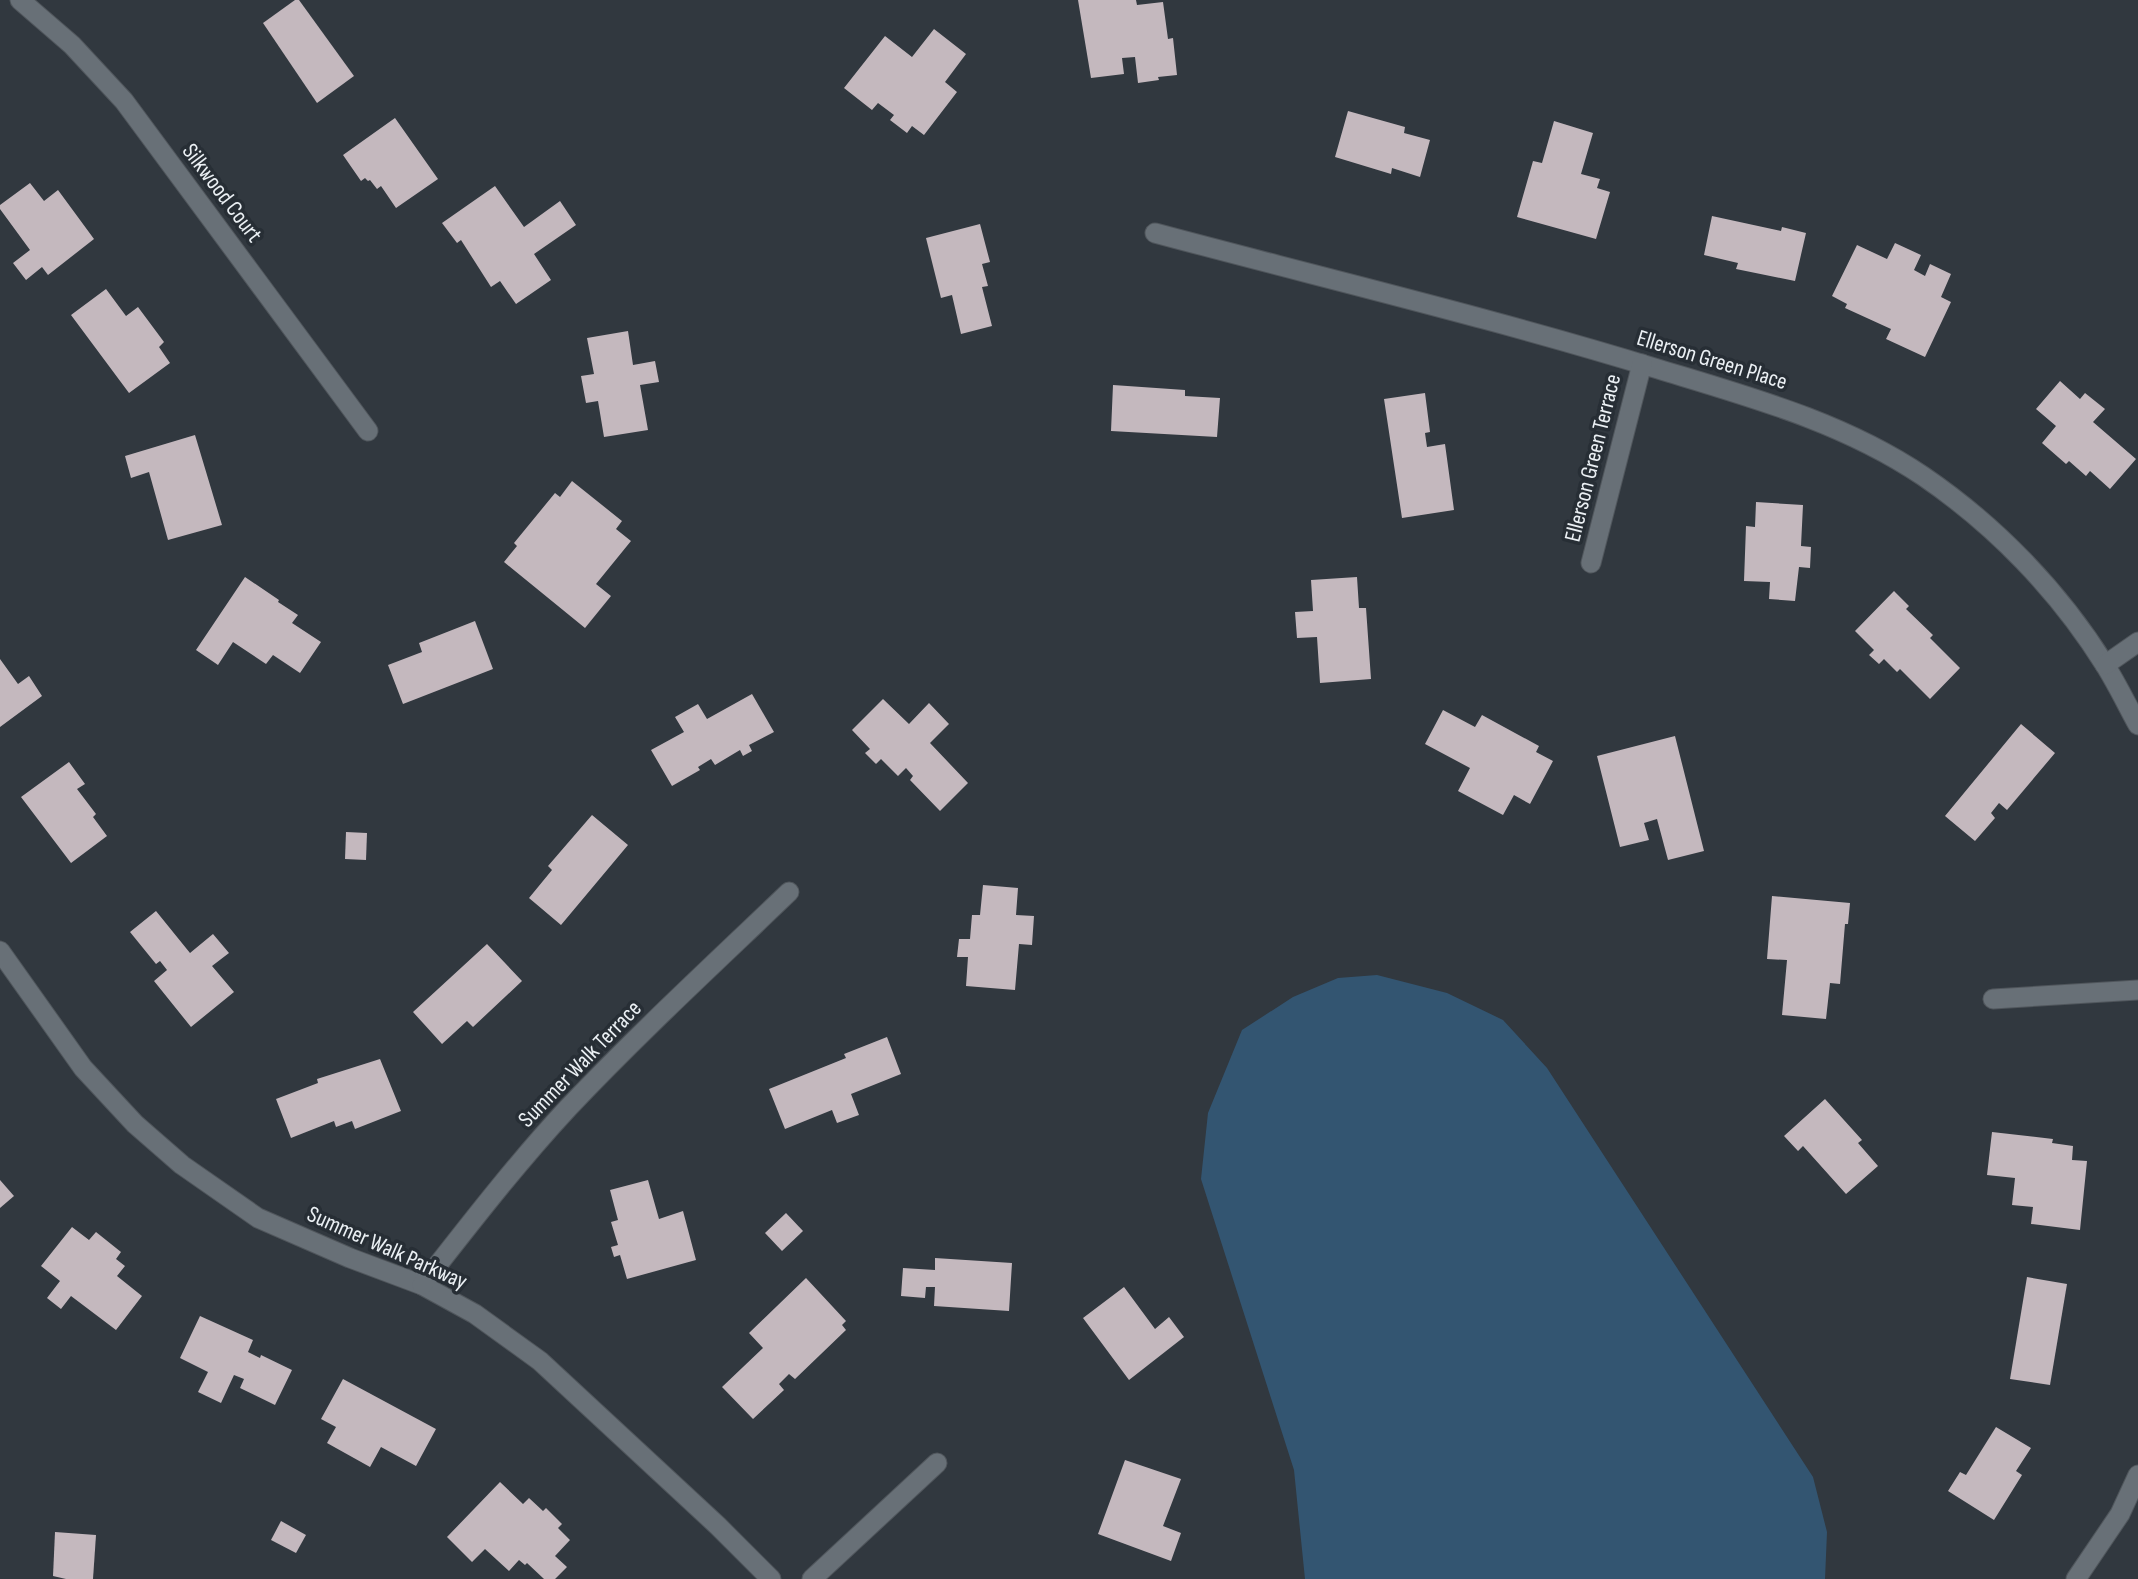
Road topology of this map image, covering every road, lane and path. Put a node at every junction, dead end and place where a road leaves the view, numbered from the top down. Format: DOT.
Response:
graph roads {
  1 [pos="20,0"];
  2 [pos="1155,233"];
  3 [pos="1642,364"];
  4 [pos="368,431"];
  5 [pos="1591,563"];
  6 [pos="2138,642"];
  7 [pos="2105,665"];
  8 [pos="2138,725"];
  9 [pos="789,892"];
  10 [pos="0,951"];
  11 [pos="2138,990"];
  12 [pos="1993,999"];
  13 [pos="422,1285"];
  14 [pos="937,1462"];
  15 [pos="2138,1475"];
  16 [pos="771,1579"];
  17 [pos="812,1579"];
  18 [pos="2076,1579"];
  1 -- 4 [label="street, Silkwood Court"];
  2 -- 3 [label="street, Ellerson Green Place"];
  3 -- 5 [label="street, Ellerson Green Terrace"];
  3 -- 7 [label="street, Ellerson Green Place"];
  6 -- 7 [label="street"];
  7 -- 8 [label="street, Ellerson Green Place"];
  9 -- 13 [label="street, Summer Walk Terrace"];
  10 -- 13 [label="street, Summer Walk Parkway"];
  11 -- 12 [label="street"];
  13 -- 16 [label="street, Summer Walk Parkway"];
  14 -- 17 [label="street"];
  15 -- 18 [label="street"];
}
